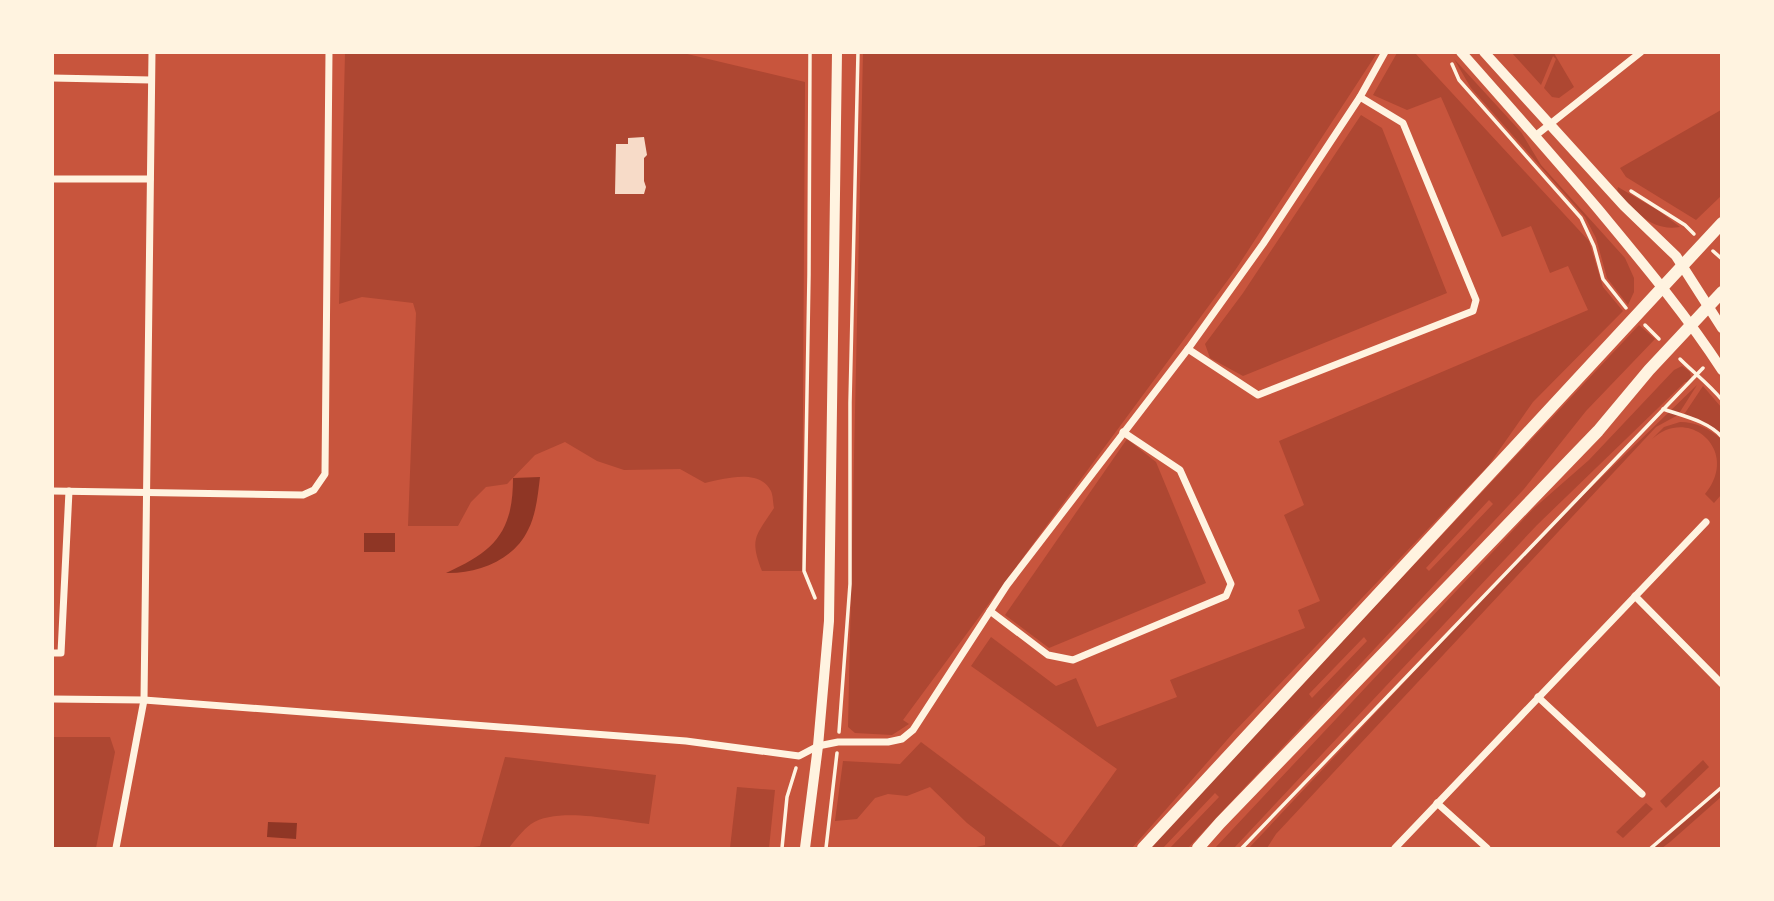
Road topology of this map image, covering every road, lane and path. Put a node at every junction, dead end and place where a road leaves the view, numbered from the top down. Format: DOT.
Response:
graph roads {
  1 [pos="152,52"];
  2 [pos="329,52"];
  3 [pos="810,52"];
  4 [pos="837,52"];
  5 [pos="858,52"];
  6 [pos="1385,52"];
  7 [pos="1461,52"];
  8 [pos="1484,52"];
  9 [pos="1641,52"];
  10 [pos="1451,62"];
  11 [pos="52,78"];
  12 [pos="151,80"];
  13 [pos="1360,97"];
  14 [pos="1550,124"];
  15 [pos="1535,136"];
  16 [pos="52,179"];
  17 [pos="150,179"];
  18 [pos="1625,187"];
  19 [pos="1721,223"];
  20 [pos="1703,242"];
  21 [pos="1721,259"];
  22 [pos="1682,265"];
  23 [pos="1661,286"];
  24 [pos="1721,292"];
  25 [pos="1708,307"];
  26 [pos="1634,316"];
  27 [pos="1691,325"];
  28 [pos="1721,328"];
  29 [pos="1188,348"];
  30 [pos="1669,349"];
  31 [pos="1713,356"];
  32 [pos="1721,370"];
  33 [pos="1698,377"];
  34 [pos="1721,400"];
  35 [pos="1663,409"];
  36 [pos="1123,432"];
  37 [pos="1721,437"];
  38 [pos="52,491"];
  39 [pos="69,491"];
  40 [pos="145,493"];
  41 [pos="1706,522"];
  42 [pos="1635,596"];
  43 [pos="815,599"];
  44 [pos="990,611"];
  45 [pos="52,653"];
  46 [pos="1721,684"];
  47 [pos="1538,697"];
  48 [pos="52,699"];
  49 [pos="144,700"];
  50 [pos="838,742"];
  51 [pos="818,746"];
  52 [pos="799,757"];
  53 [pos="1721,787"];
  54 [pos="1642,794"];
  55 [pos="1437,803"];
  56 [pos="116,849"];
  57 [pos="782,849"];
  58 [pos="805,849"];
  59 [pos="826,849"];
  60 [pos="1143,849"];
  61 [pos="1198,849"];
  62 [pos="1242,849"];
  63 [pos="1395,849"];
  64 [pos="1488,849"];
  65 [pos="1651,849"];
  1 -- 12 [label="street"];
  2 -- 40 [label="street"];
  3 -- 43 [label="path"];
  4 -- 51 [label="street"];
  5 -- 50 [label="path"];
  6 -- 13 [label="street"];
  7 -- 15 [label="street"];
  8 -- 14 [label="street"];
  9 -- 14 [label="street"];
  10 -- 26 [label="path"];
  11 -- 12 [label="street"];
  12 -- 17 [label="street"];
  13 -- 29 [label="street"];
  13 -- 29 [label="street"];
  14 -- 15 [label="street"];
  14 -- 22 [label="street"];
  15 -- 23 [label="street"];
  16 -- 17 [label="street"];
  17 -- 40 [label="street"];
  18 -- 20 [label="path"];
  19 -- 20 [label="main road"];
  20 -- 21 [label="path"];
  20 -- 22 [label="main road"];
  22 -- 23 [label="main road"];
  22 -- 25 [label="street"];
  23 -- 26 [label="main road"];
  23 -- 27 [label="street"];
  24 -- 25 [label="main road"];
  25 -- 27 [label="main road"];
  25 -- 28 [label="street"];
  26 -- 30 [label="path"];
  26 -- 60 [label="main road"];
  27 -- 30 [label="main road"];
  27 -- 31 [label="street"];
  29 -- 36 [label="street"];
  30 -- 33 [label="path"];
  30 -- 61 [label="main road"];
  31 -- 32 [label="street"];
  31 -- 33 [label="path"];
  33 -- 34 [label="path"];
  33 -- 35 [label="path"];
  35 -- 37 [label="path"];
  35 -- 62 [label="path"];
  36 -- 44 [label="street"];
  36 -- 44 [label="street"];
  38 -- 39 [label="street"];
  39 -- 40 [label="street"];
  39 -- 45 [label="street"];
  40 -- 49 [label="street"];
  41 -- 42 [label="street"];
  42 -- 46 [label="street"];
  42 -- 47 [label="street"];
  44 -- 50 [label="street"];
  47 -- 54 [label="street"];
  47 -- 55 [label="street"];
  48 -- 49 [label="street"];
  49 -- 52 [label="street"];
  49 -- 56 [label="street"];
  50 -- 51 [label="street"];
  50 -- 59 [label="path"];
  51 -- 52 [label="street"];
  51 -- 58 [label="street"];
  52 -- 57 [label="path"];
  53 -- 65 [label="path"];
  55 -- 63 [label="street"];
  55 -- 64 [label="street"];
}
